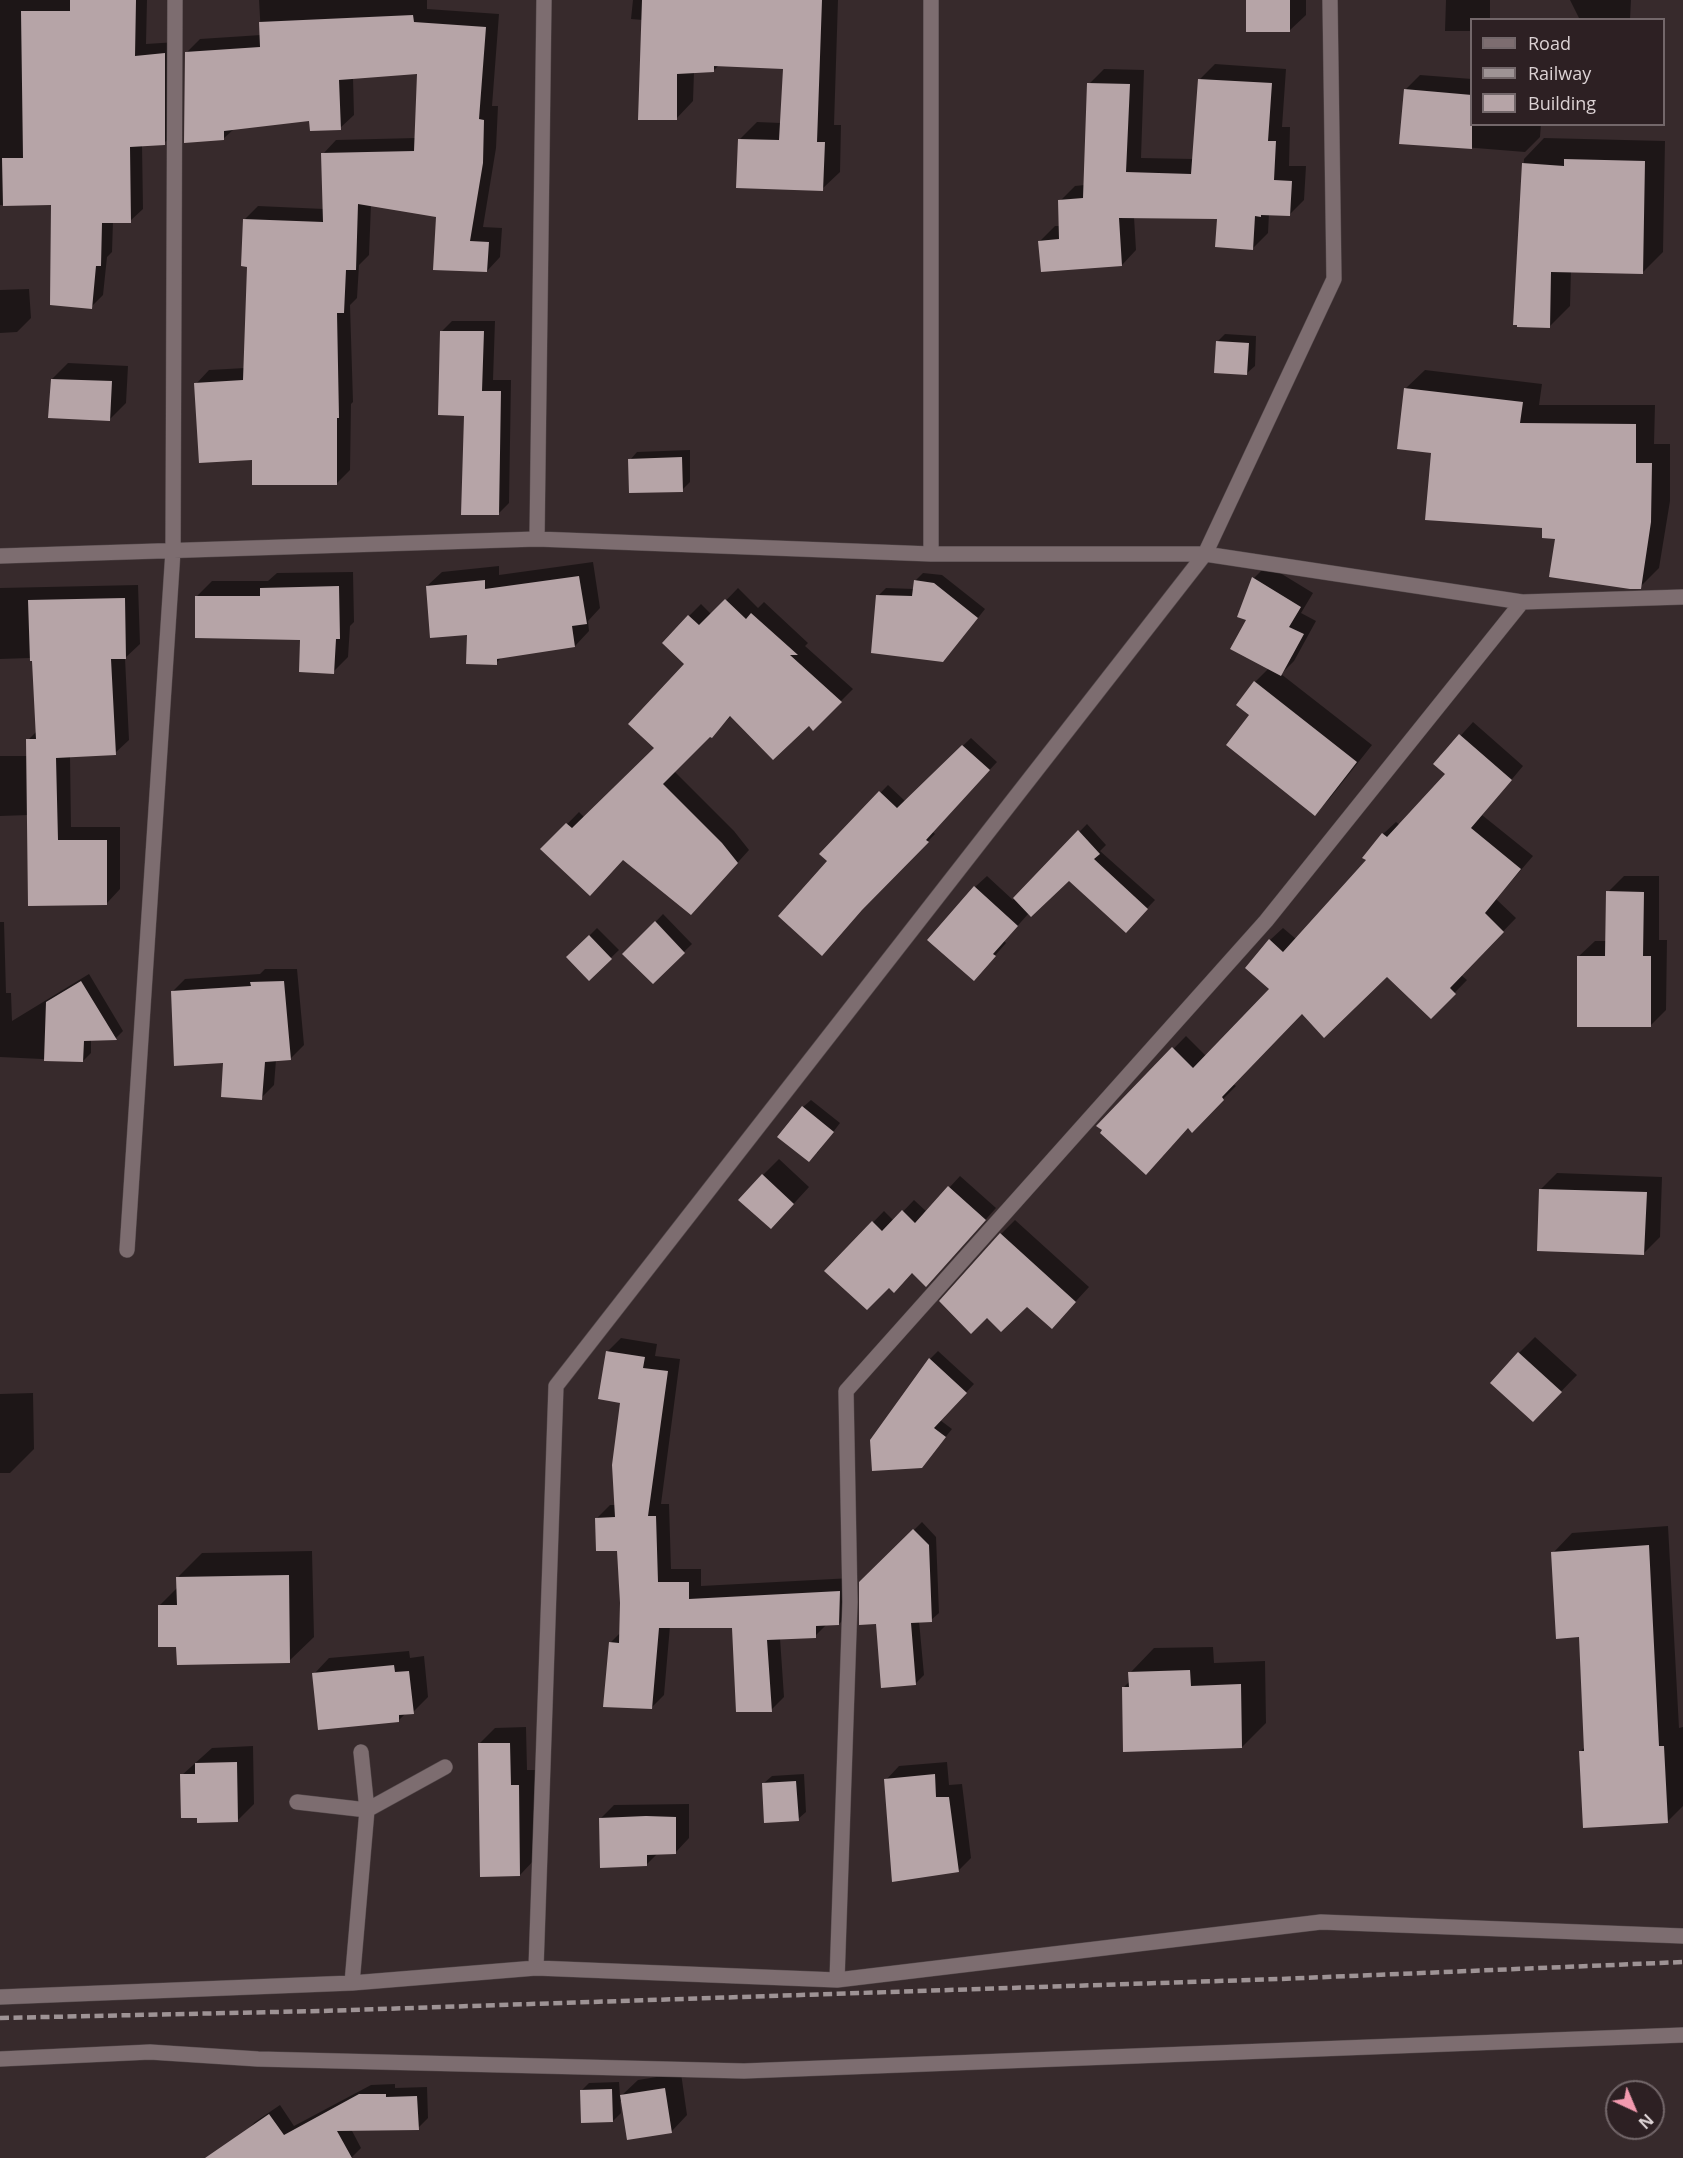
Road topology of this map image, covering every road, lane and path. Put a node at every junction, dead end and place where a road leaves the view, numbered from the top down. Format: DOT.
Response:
graph roads {
  1 [pos="175,0"];
  2 [pos="544,0"];
  3 [pos="932,0"];
  4 [pos="1330,0"];
  5 [pos="537,539"];
  6 [pos="173,551"];
  7 [pos="931,554"];
  8 [pos="1205,554"];
  9 [pos="0,556"];
  10 [pos="1683,597"];
  11 [pos="1522,602"];
  12 [pos="127,1251"];
  13 [pos="360,1752"];
  14 [pos="445,1767"];
  15 [pos="297,1802"];
  16 [pos="367,1810"];
  17 [pos="1683,1935"];
  18 [pos="536,1968"];
  19 [pos="837,1980"];
  20 [pos="352,1983"];
  21 [pos="0,1997"];
  22 [pos="1683,2035"];
  23 [pos="0,2059"];
  1 -- 6 [label="street"];
  2 -- 5 [label="street"];
  3 -- 7 [label="street"];
  4 -- 8 [label="street"];
  5 -- 6 [label="street"];
  5 -- 7 [label="street"];
  6 -- 9 [label="street"];
  6 -- 12 [label="street"];
  7 -- 8 [label="street"];
  8 -- 11 [label="street"];
  8 -- 18 [label="street"];
  10 -- 11 [label="street"];
  11 -- 19 [label="street"];
  13 -- 16 [label="street"];
  14 -- 16 [label="street"];
  15 -- 16 [label="street"];
  16 -- 20 [label="street"];
  17 -- 19 [label="street"];
  18 -- 19 [label="street"];
  18 -- 20 [label="street"];
  20 -- 21 [label="street"];
  22 -- 23 [label="street"];
}
